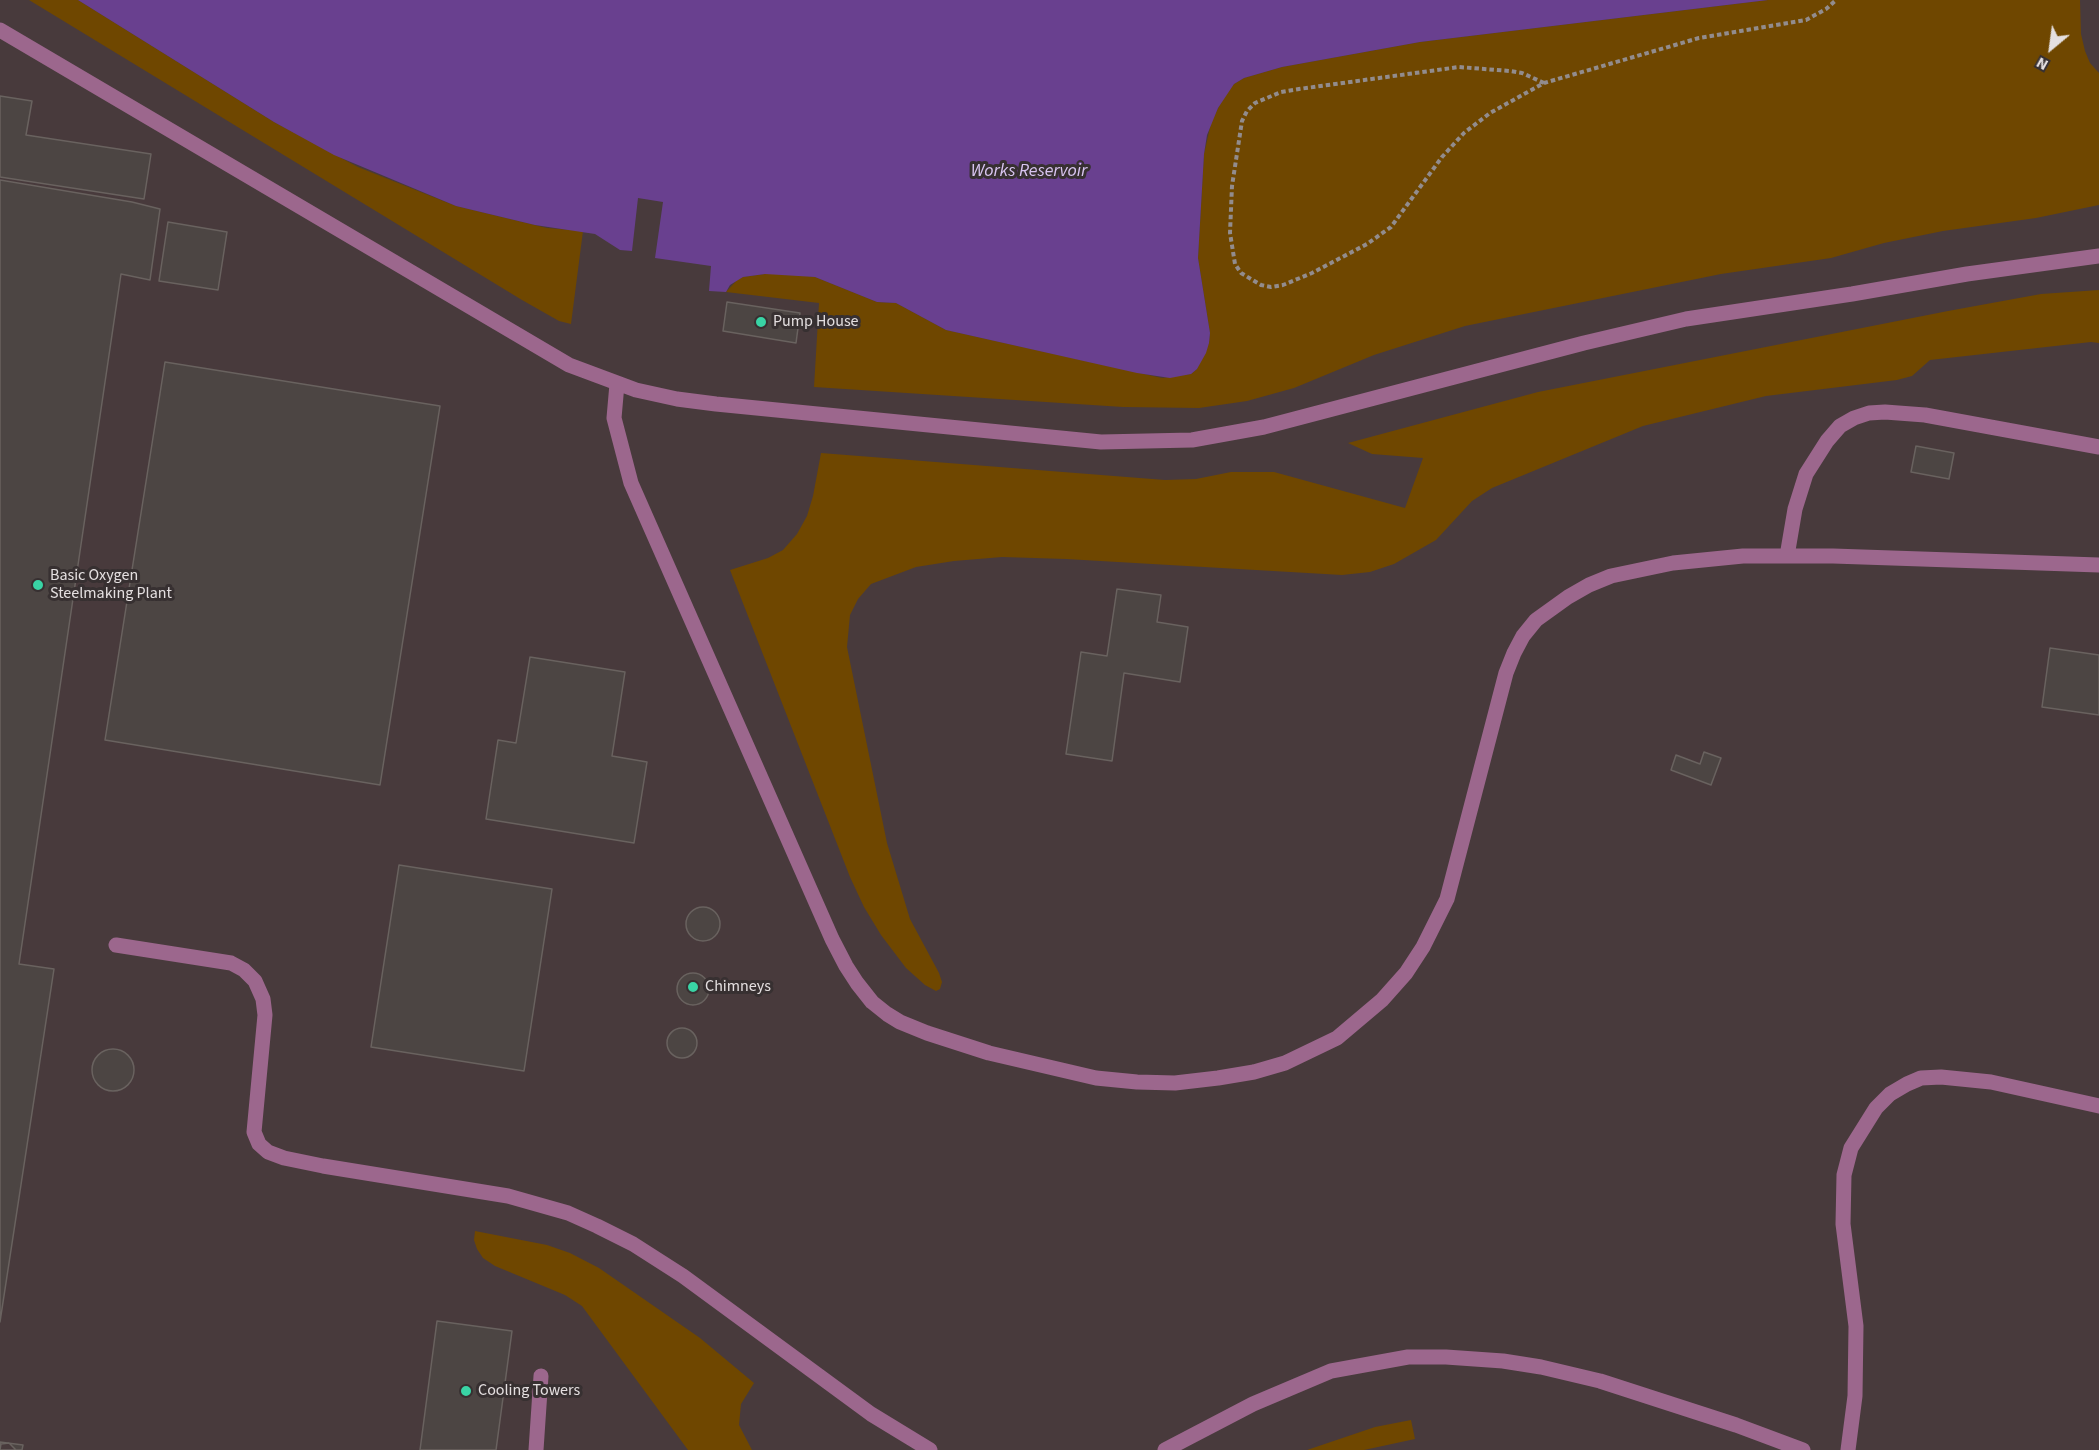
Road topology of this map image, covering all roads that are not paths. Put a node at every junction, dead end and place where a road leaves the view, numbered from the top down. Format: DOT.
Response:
graph roads {
  1 [pos="0,30"];
  2 [pos="2099,256"];
  3 [pos="617,384"];
  4 [pos="2099,447"];
  5 [pos="1787,556"];
  6 [pos="2099,565"];
  7 [pos="116,945"];
  8 [pos="2099,1106"];
  9 [pos="541,1376"];
  10 [pos="536,1450"];
  11 [pos="930,1450"];
  12 [pos="1165,1450"];
  13 [pos="1803,1450"];
  14 [pos="1848,1450"];
  1 -- 3 [label="lane"];
  2 -- 3 [label="lane"];
  3 -- 5 [label="lane"];
  4 -- 5 [label="lane"];
  5 -- 6 [label="lane"];
  7 -- 11 [label="lane"];
  8 -- 14 [label="lane"];
  9 -- 10 [label="lane"];
  12 -- 13 [label="lane"];
}
